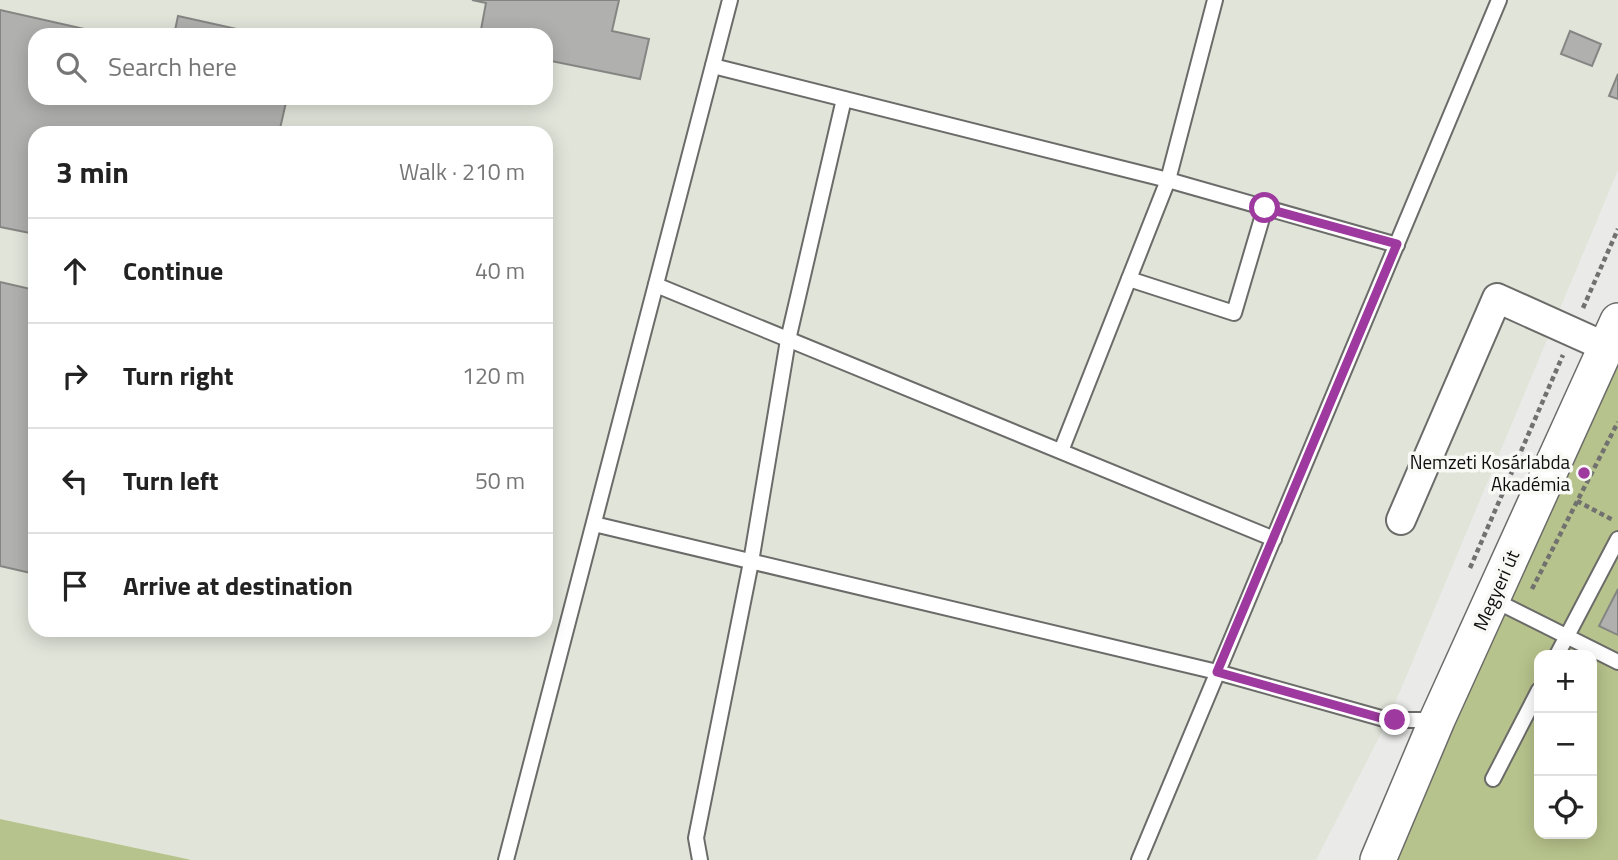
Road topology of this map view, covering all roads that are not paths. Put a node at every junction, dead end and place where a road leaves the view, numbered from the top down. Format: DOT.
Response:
graph roads {
  1 [pos="730,0"];
  2 [pos="1215,0"];
  3 [pos="1499,0"];
  4 [pos="713,65"];
  5 [pos="844,99"];
  6 [pos="1168,180"];
  7 [pos="1265,208"];
  8 [pos="1397,244"];
  9 [pos="1129,279"];
  10 [pos="656,285"];
  11 [pos="1612,334"];
  12 [pos="788,340"];
  13 [pos="1061,451"];
  14 [pos="1401,520"];
  15 [pos="594,524"];
  16 [pos="1274,538"];
  17 [pos="1618,539"];
  18 [pos="751,562"];
  19 [pos="1479,589"];
  20 [pos="1567,637"];
  21 [pos="1560,650"];
  22 [pos="1618,662"];
  23 [pos="1217,672"];
  24 [pos="1534,700"];
  25 [pos="1437,720"];
  26 [pos="1493,779"];
  27 [pos="506,860"];
  28 [pos="700,860"];
  29 [pos="1139,860"];
  30 [pos="1378,860"];
  1 -- 4 [label="lane"];
  2 -- 6 [label="lane"];
  3 -- 8 [label="lane"];
  4 -- 5 [label="lane"];
  4 -- 10 [label="lane"];
  5 -- 6 [label="lane"];
  5 -- 12 [label="lane"];
  6 -- 7 [label="lane"];
  6 -- 9 [label="lane"];
  7 -- 8 [label="lane"];
  7 -- 9 [label="lane"];
  8 -- 16 [label="lane"];
  9 -- 13 [label="lane"];
  10 -- 12 [label="lane"];
  10 -- 15 [label="lane"];
  11 -- 14 [label="street"];
  11 -- 19 [label="street, Megyeri út"];
  12 -- 13 [label="lane"];
  12 -- 18 [label="lane"];
  13 -- 16 [label="lane"];
  15 -- 18 [label="lane"];
  15 -- 27 [label="lane"];
  16 -- 23 [label="lane"];
  17 -- 20 [label="lane"];
  18 -- 23 [label="lane"];
  18 -- 28 [label="lane"];
  19 -- 20 [label="lane"];
  19 -- 25 [label="street, Megyeri út"];
  20 -- 21 [label="lane"];
  20 -- 22 [label="lane"];
  23 -- 25 [label="lane"];
  23 -- 29 [label="lane"];
  24 -- 26 [label="lane"];
  25 -- 30 [label="street, Megyeri út"];
}
